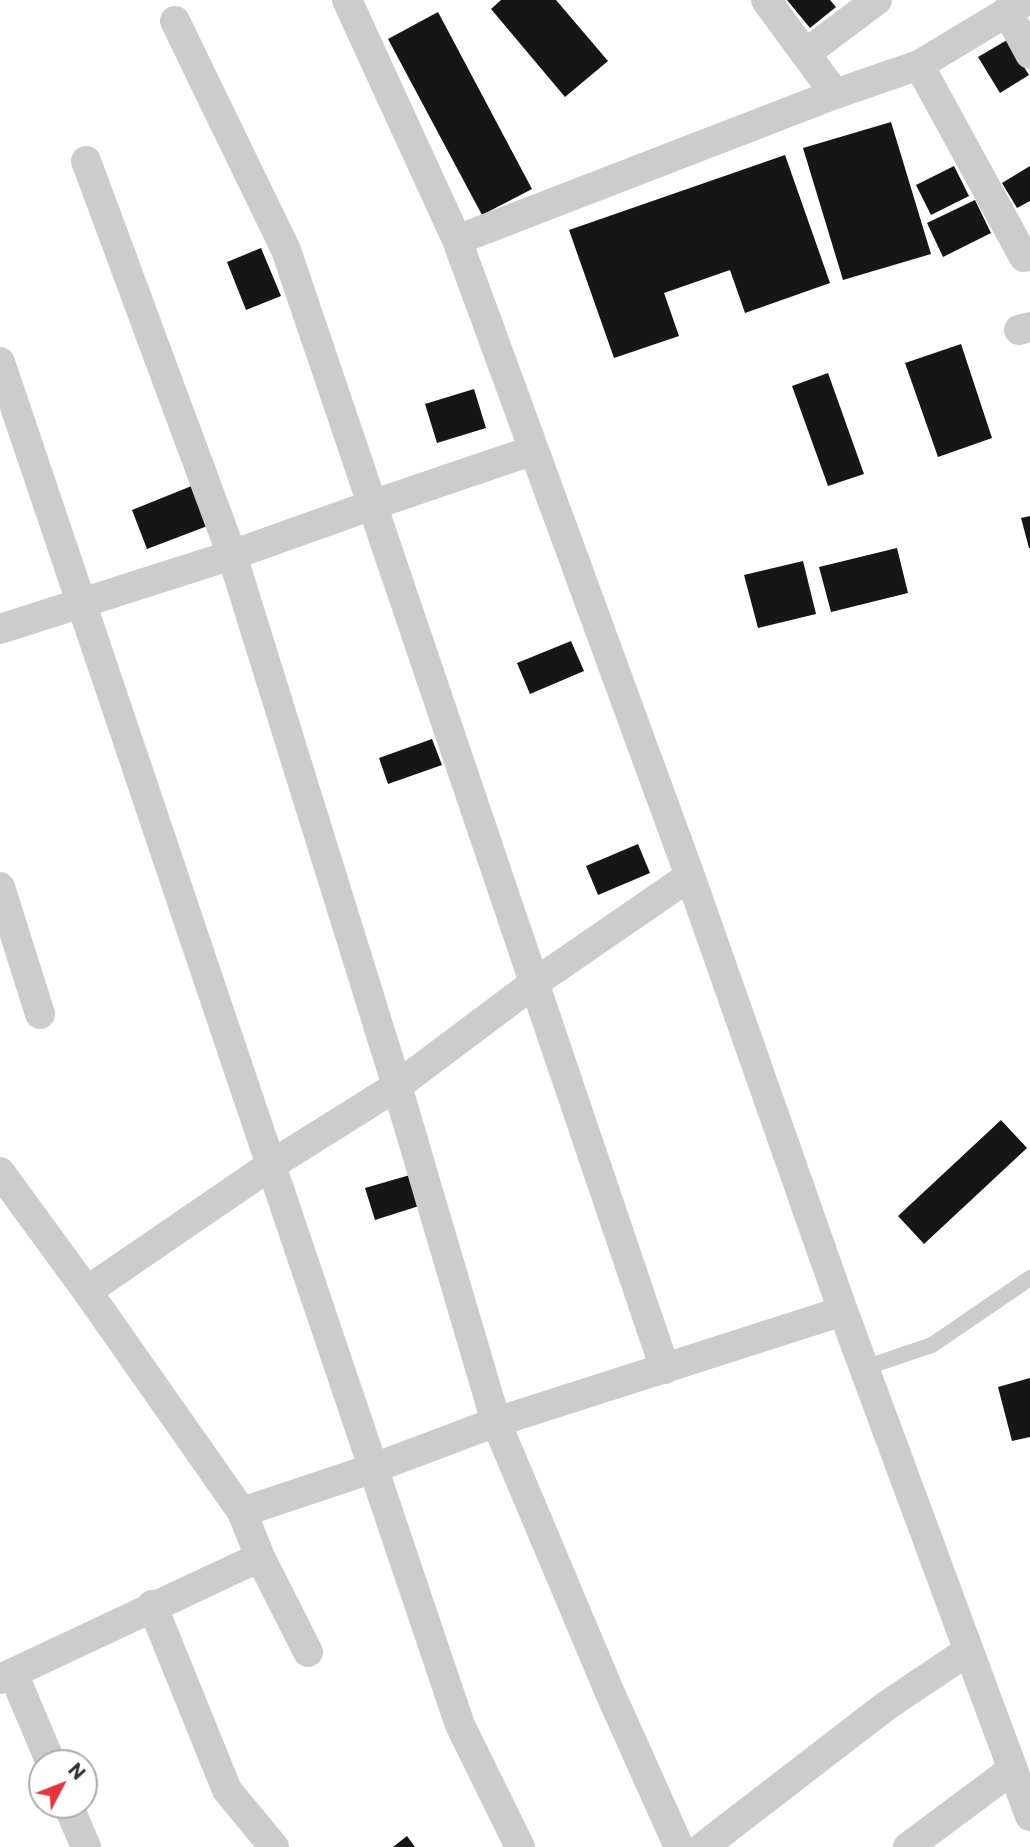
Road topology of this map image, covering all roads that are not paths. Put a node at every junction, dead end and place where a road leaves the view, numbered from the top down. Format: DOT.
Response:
graph roads {
  1 [pos="347,0"];
  2 [pos="766,0"];
  3 [pos="877,0"];
  4 [pos="1017,6"];
  5 [pos="174,21"];
  6 [pos="805,54"];
  7 [pos="1030,54"];
  8 [pos="919,65"];
  9 [pos="835,94"];
  10 [pos="86,161"];
  11 [pos="457,240"];
  12 [pos="1024,257"];
  13 [pos="0,362"];
  14 [pos="534,450"];
  15 [pos="372,505"];
  16 [pos="232,555"];
  17 [pos="81,602"];
  18 [pos="0,629"];
  19 [pos="690,876"];
  20 [pos="0,887"];
  21 [pos="533,984"];
  22 [pos="40,1014"];
  23 [pos="397,1086"];
  24 [pos="271,1165"];
  25 [pos="0,1172"];
  26 [pos="1030,1278"];
  27 [pos="87,1291"];
  28 [pos="843,1311"];
  29 [pos="864,1368"];
  30 [pos="665,1369"];
  31 [pos="496,1422"];
  32 [pos="373,1468"];
  33 [pos="242,1511"];
  34 [pos="260,1556"];
  35 [pos="152,1605"];
  36 [pos="968,1651"];
  37 [pos="308,1652"];
  38 [pos="6,1676"];
  39 [pos="44,1749"];
  40 [pos="1013,1769"];
  41 [pos="1030,1816"];
  42 [pos="74,1819"];
  43 [pos="86,1847"];
  44 [pos="274,1847"];
  45 [pos="520,1847"];
  46 [pos="679,1847"];
  47 [pos="703,1847"];
  48 [pos="908,1847"];
  1 -- 11 [label="street"];
  2 -- 6 [label="street"];
  3 -- 6 [label="street"];
  4 -- 7 [label="street"];
  4 -- 8 [label="street"];
  5 -- 15 [label="street"];
  6 -- 9 [label="street"];
  8 -- 9 [label="street"];
  8 -- 12 [label="street"];
  9 -- 11 [label="street"];
  10 -- 16 [label="street"];
  11 -- 14 [label="street"];
  13 -- 17 [label="street"];
  14 -- 15 [label="street"];
  14 -- 19 [label="street"];
  15 -- 16 [label="street"];
  15 -- 21 [label="street"];
  16 -- 17 [label="street"];
  16 -- 23 [label="street"];
  17 -- 18 [label="street"];
  17 -- 24 [label="street"];
  19 -- 21 [label="street"];
  19 -- 28 [label="street"];
  20 -- 22 [label="street"];
  21 -- 23 [label="street"];
  21 -- 30 [label="street"];
  23 -- 24 [label="street"];
  23 -- 31 [label="street"];
  24 -- 27 [label="street"];
  24 -- 32 [label="street"];
  25 -- 27 [label="street"];
  26 -- 29 [label="lane"];
  27 -- 33 [label="street"];
  28 -- 29 [label="street"];
  28 -- 30 [label="street"];
  29 -- 36 [label="street"];
  30 -- 31 [label="street"];
  31 -- 32 [label="street"];
  31 -- 46 [label="street"];
  32 -- 33 [label="street"];
  32 -- 45 [label="street"];
  33 -- 34 [label="street"];
  34 -- 35 [label="street"];
  34 -- 37 [label="street"];
  35 -- 38 [label="street"];
  35 -- 44 [label="street"];
  36 -- 40 [label="street"];
  36 -- 47 [label="street"];
  38 -- 39 [label="street"];
  40 -- 41 [label="street"];
  40 -- 48 [label="street"];
  42 -- 43 [label="street"];
}
